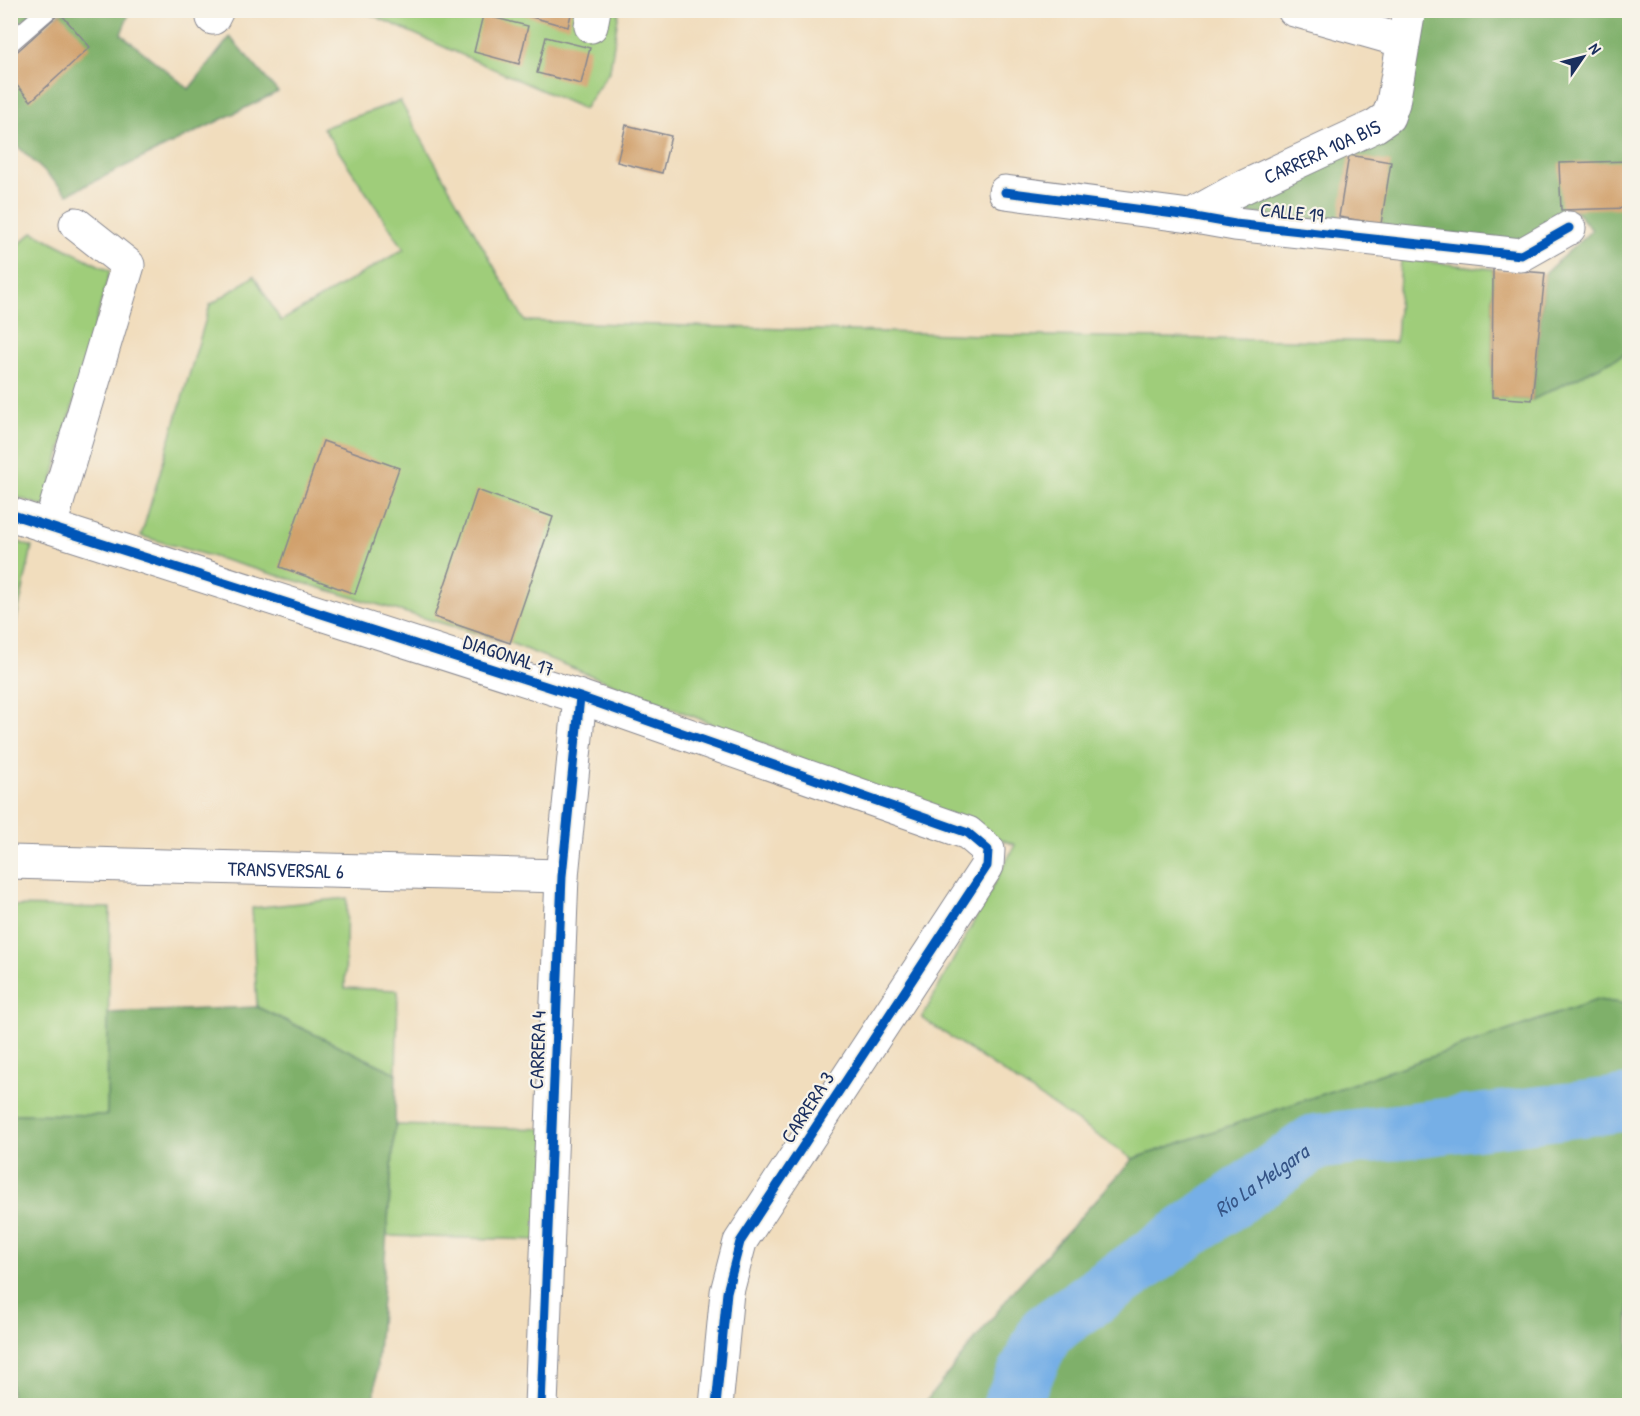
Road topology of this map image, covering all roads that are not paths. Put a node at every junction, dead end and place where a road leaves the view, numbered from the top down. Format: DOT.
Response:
graph roads {
  1 [pos="48,10"];
  2 [pos="1294,10"];
  3 [pos="1406,26"];
  4 [pos="10,43"];
  5 [pos="1005,192"];
  6 [pos="1190,216"];
  7 [pos="76,224"];
  8 [pos="1569,228"];
  9 [pos="10,514"];
  10 [pos="50,526"];
  11 [pos="580,697"];
  12 [pos="988,850"];
  13 [pos="10,862"];
  14 [pos="562,876"];
  15 [pos="541,1406"];
  16 [pos="716,1406"];
  1 -- 4 [label="lane"];
  2 -- 3 [label="street"];
  3 -- 6 [label="street, CARRERA 10A BIS"];
  5 -- 6 [label="street, CALLE 19"];
  6 -- 8 [label="street, CALLE 19"];
  7 -- 10 [label="street"];
  9 -- 10 [label="street, DIAGONAL 17"];
  10 -- 11 [label="street, DIAGONAL 17"];
  11 -- 12 [label="street, DIAGONAL 17"];
  11 -- 14 [label="street, CARRERA 4"];
  12 -- 16 [label="street, CARRERA 3"];
  13 -- 14 [label="street, TRANSVERSAL 6"];
  14 -- 15 [label="street, CARRERA 4"];
}
